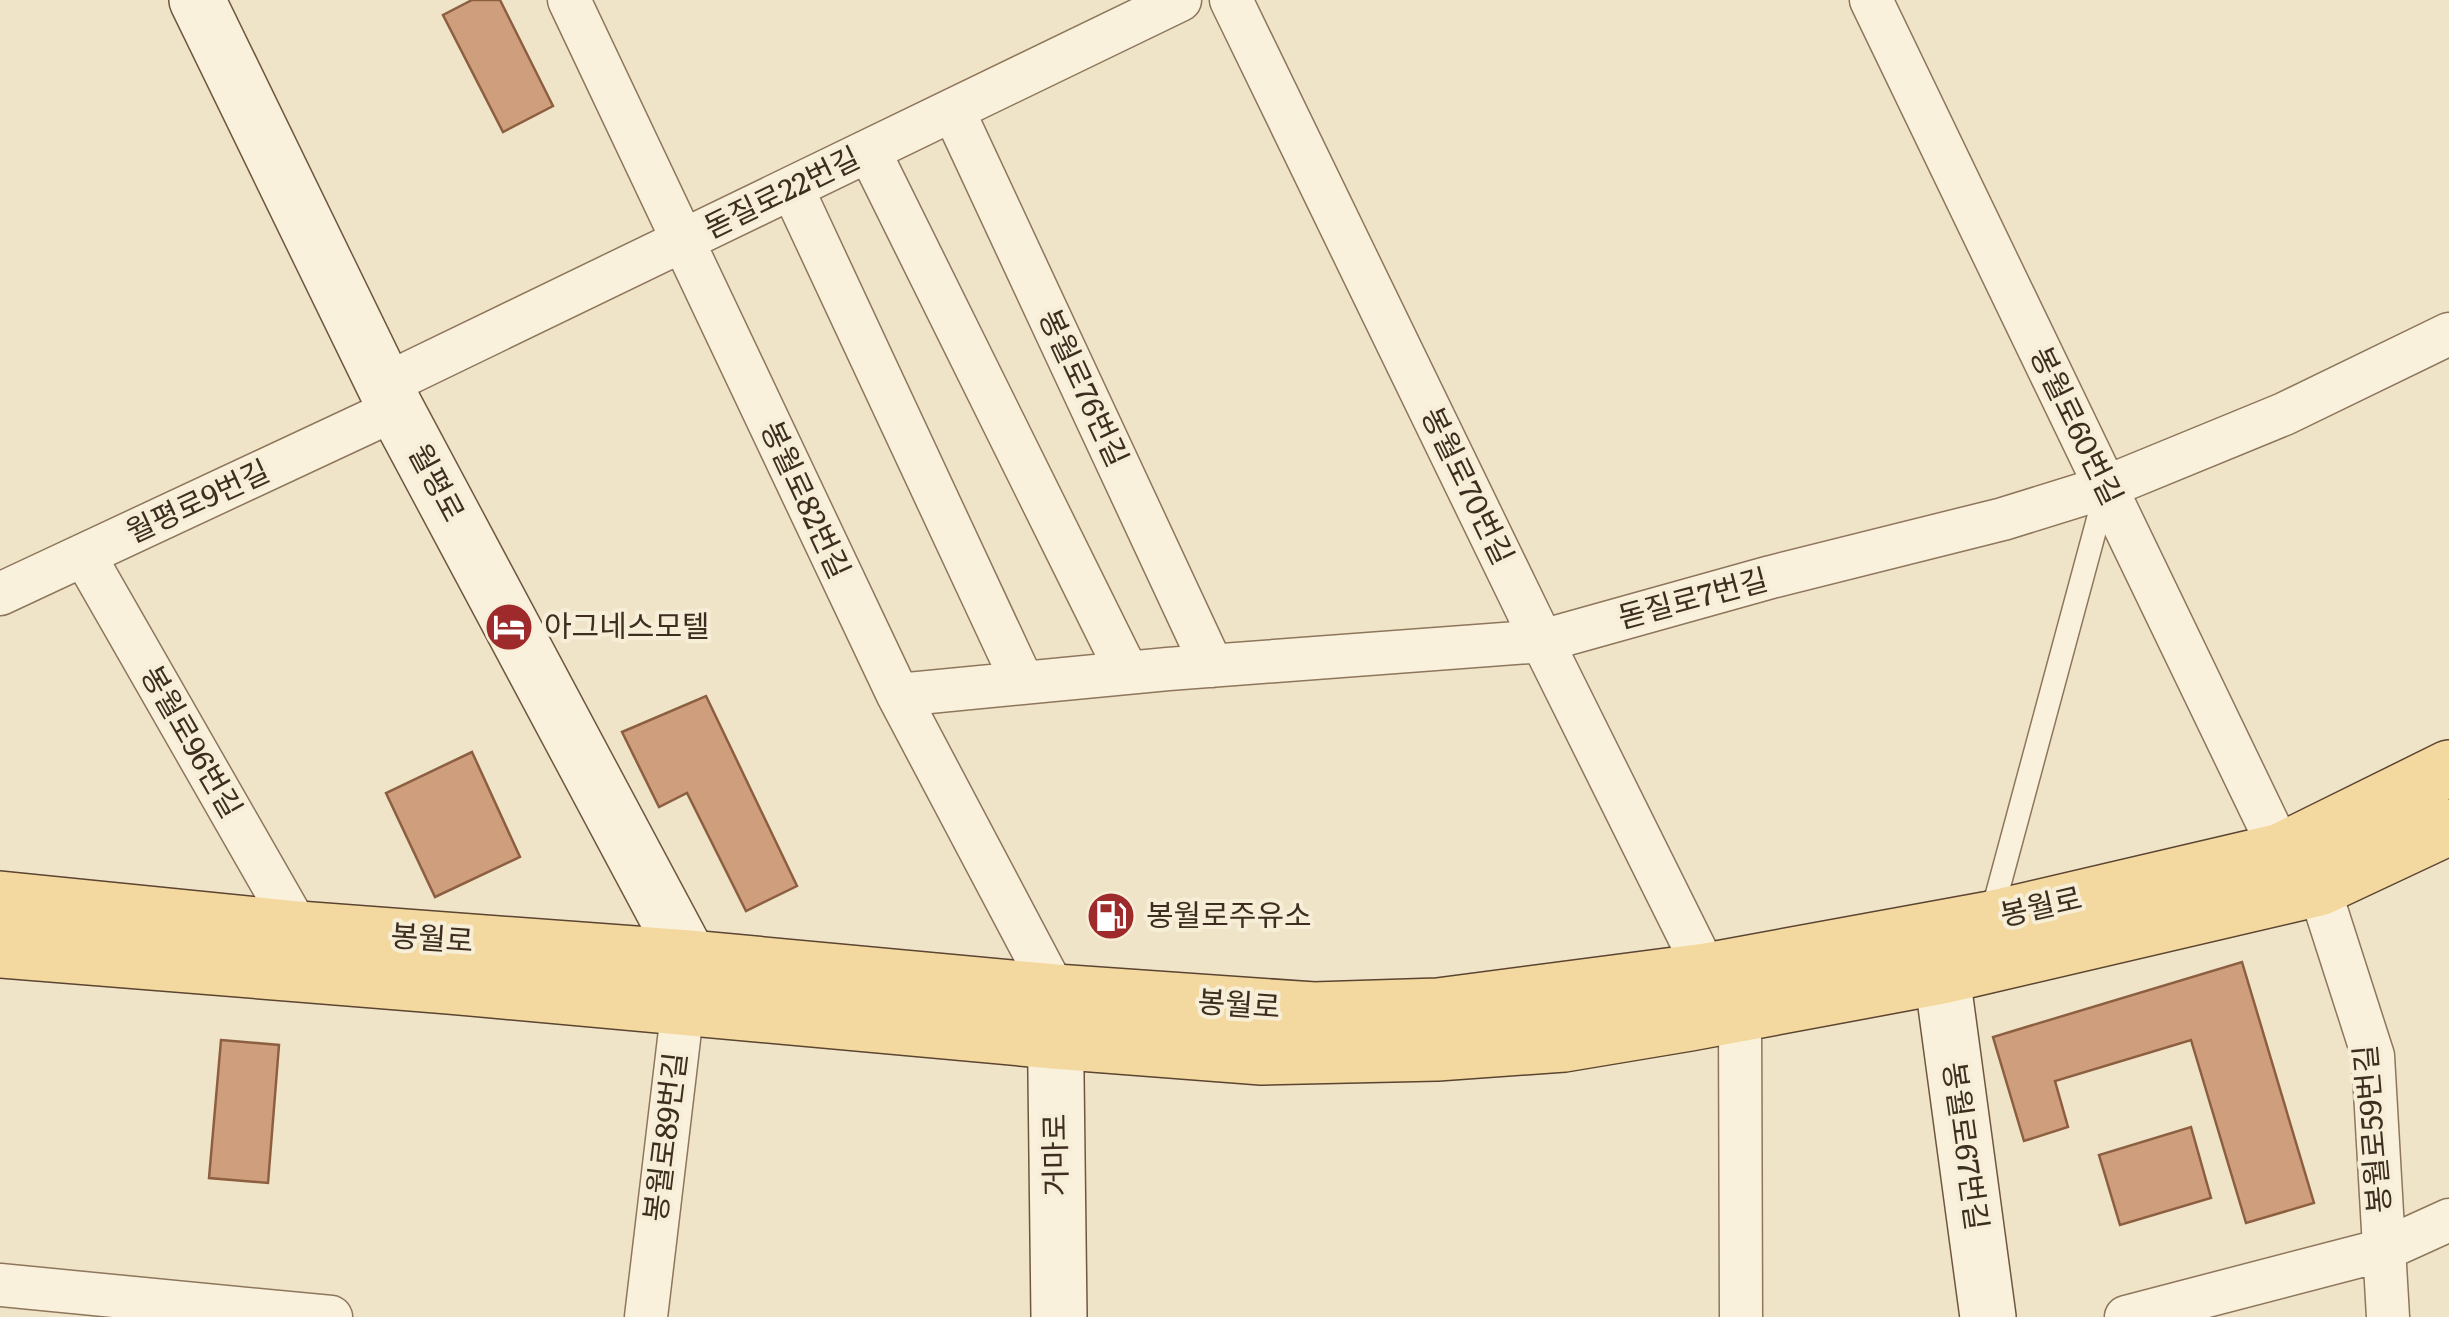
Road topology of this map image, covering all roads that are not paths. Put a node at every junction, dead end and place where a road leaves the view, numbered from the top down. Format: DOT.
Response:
graph roads {
  1 [pos="196,0"];
  2 [pos="569,0"];
  3 [pos="1180,0"];
  4 [pos="1231,0"];
  5 [pos="1871,0"];
  6 [pos="953,110"];
  7 [pos="869,150"];
  8 [pos="792,188"];
  9 [pos="683,241"];
  10 [pos="2449,334"];
  11 [pos="390,397"];
  12 [pos="2106,487"];
  13 [pos="84,555"];
  14 [pos="0,594"];
  15 [pos="1542,641"];
  16 [pos="1212,666"];
  17 [pos="1128,672"];
  18 [pos="1023,683"];
  19 [pos="898,695"];
  20 [pos="2449,768"];
  21 [pos="2449,827"];
  22 [pos="2300,870"];
  23 [pos="0,900"];
  24 [pos="1990,919"];
  25 [pos="298,929"];
  26 [pos="0,950"];
  27 [pos="1706,971"];
  28 [pos="1942,976"];
  29 [pos="685,983"];
  30 [pos="1740,1014"];
  31 [pos="1055,1017"];
  32 [pos="2449,1220"];
  33 [pos="2383,1250"];
  34 [pos="0,1285"];
  35 [pos="146,1308"];
  36 [pos="330,1317"];
  37 [pos="646,1317"];
  38 [pos="1059,1317"];
  39 [pos="1740,1317"];
  40 [pos="1988,1317"];
  41 [pos="2126,1317"];
  42 [pos="2388,1317"];
  1 -- 11 [label="main road, 월평로"];
  2 -- 9 [label="street, 봉월로82번길"];
  3 -- 6 [label="street, 돋질로22번길"];
  4 -- 15 [label="street, 봉월로70번길"];
  5 -- 12 [label="street, 봉월로60번길"];
  6 -- 7 [label="street, 돋질로22번길"];
  6 -- 16 [label="street, 봉월로76번길"];
  7 -- 8 [label="street, 돋질로22번길"];
  7 -- 17 [label="street"];
  8 -- 9 [label="street, 돋질로22번길"];
  8 -- 18 [label="street"];
  9 -- 11 [label="street, 돋질로22번길"];
  9 -- 19 [label="street, 봉월로82번길"];
  10 -- 12 [label="street, 돋질로7번길"];
  11 -- 13 [label="street, 월평로9번길"];
  11 -- 29 [label="main road, 월평로"];
  12 -- 15 [label="street, 돋질로7번길"];
  12 -- 22 [label="street, 봉월로60번길"];
  12 -- 24 [label="lane"];
  13 -- 14 [label="street, 월평로9번길"];
  13 -- 25 [label="street, 봉월로96번길"];
  15 -- 16 [label="street, 돋질로7번길"];
  15 -- 27 [label="street, 봉월로70번길"];
  16 -- 17 [label="street, 돋질로7번길"];
  17 -- 18 [label="street, 돋질로7번길"];
  18 -- 19 [label="street, 돋질로7번길"];
  19 -- 31 [label="street, 봉월로82번길"];
  20 -- 22 [label="main road, 봉월로"];
  21 -- 22 [label="main road"];
  22 -- 24 [label="main road, 봉월로"];
  22 -- 28 [label="main road"];
  22 -- 33 [label="street, 봉월로59번길"];
  23 -- 25 [label="main road, 봉월로"];
  24 -- 27 [label="main road, 봉월로"];
  25 -- 29 [label="main road, 봉월로"];
  26 -- 29 [label="main road"];
  27 -- 31 [label="main road, 봉월로"];
  28 -- 30 [label="main road"];
  28 -- 40 [label="main road, 봉월로67번길"];
  29 -- 31 [label="main road, 봉월로"];
  29 -- 37 [label="street, 봉월로89번길"];
  30 -- 31 [label="main road"];
  30 -- 39 [label="street"];
  31 -- 38 [label="main road, 거마로"];
  32 -- 33 [label="street"];
  33 -- 41 [label="street"];
  33 -- 42 [label="street, 봉월로59번길"];
  34 -- 35 [label="street"];
  35 -- 36 [label="street"];
}
